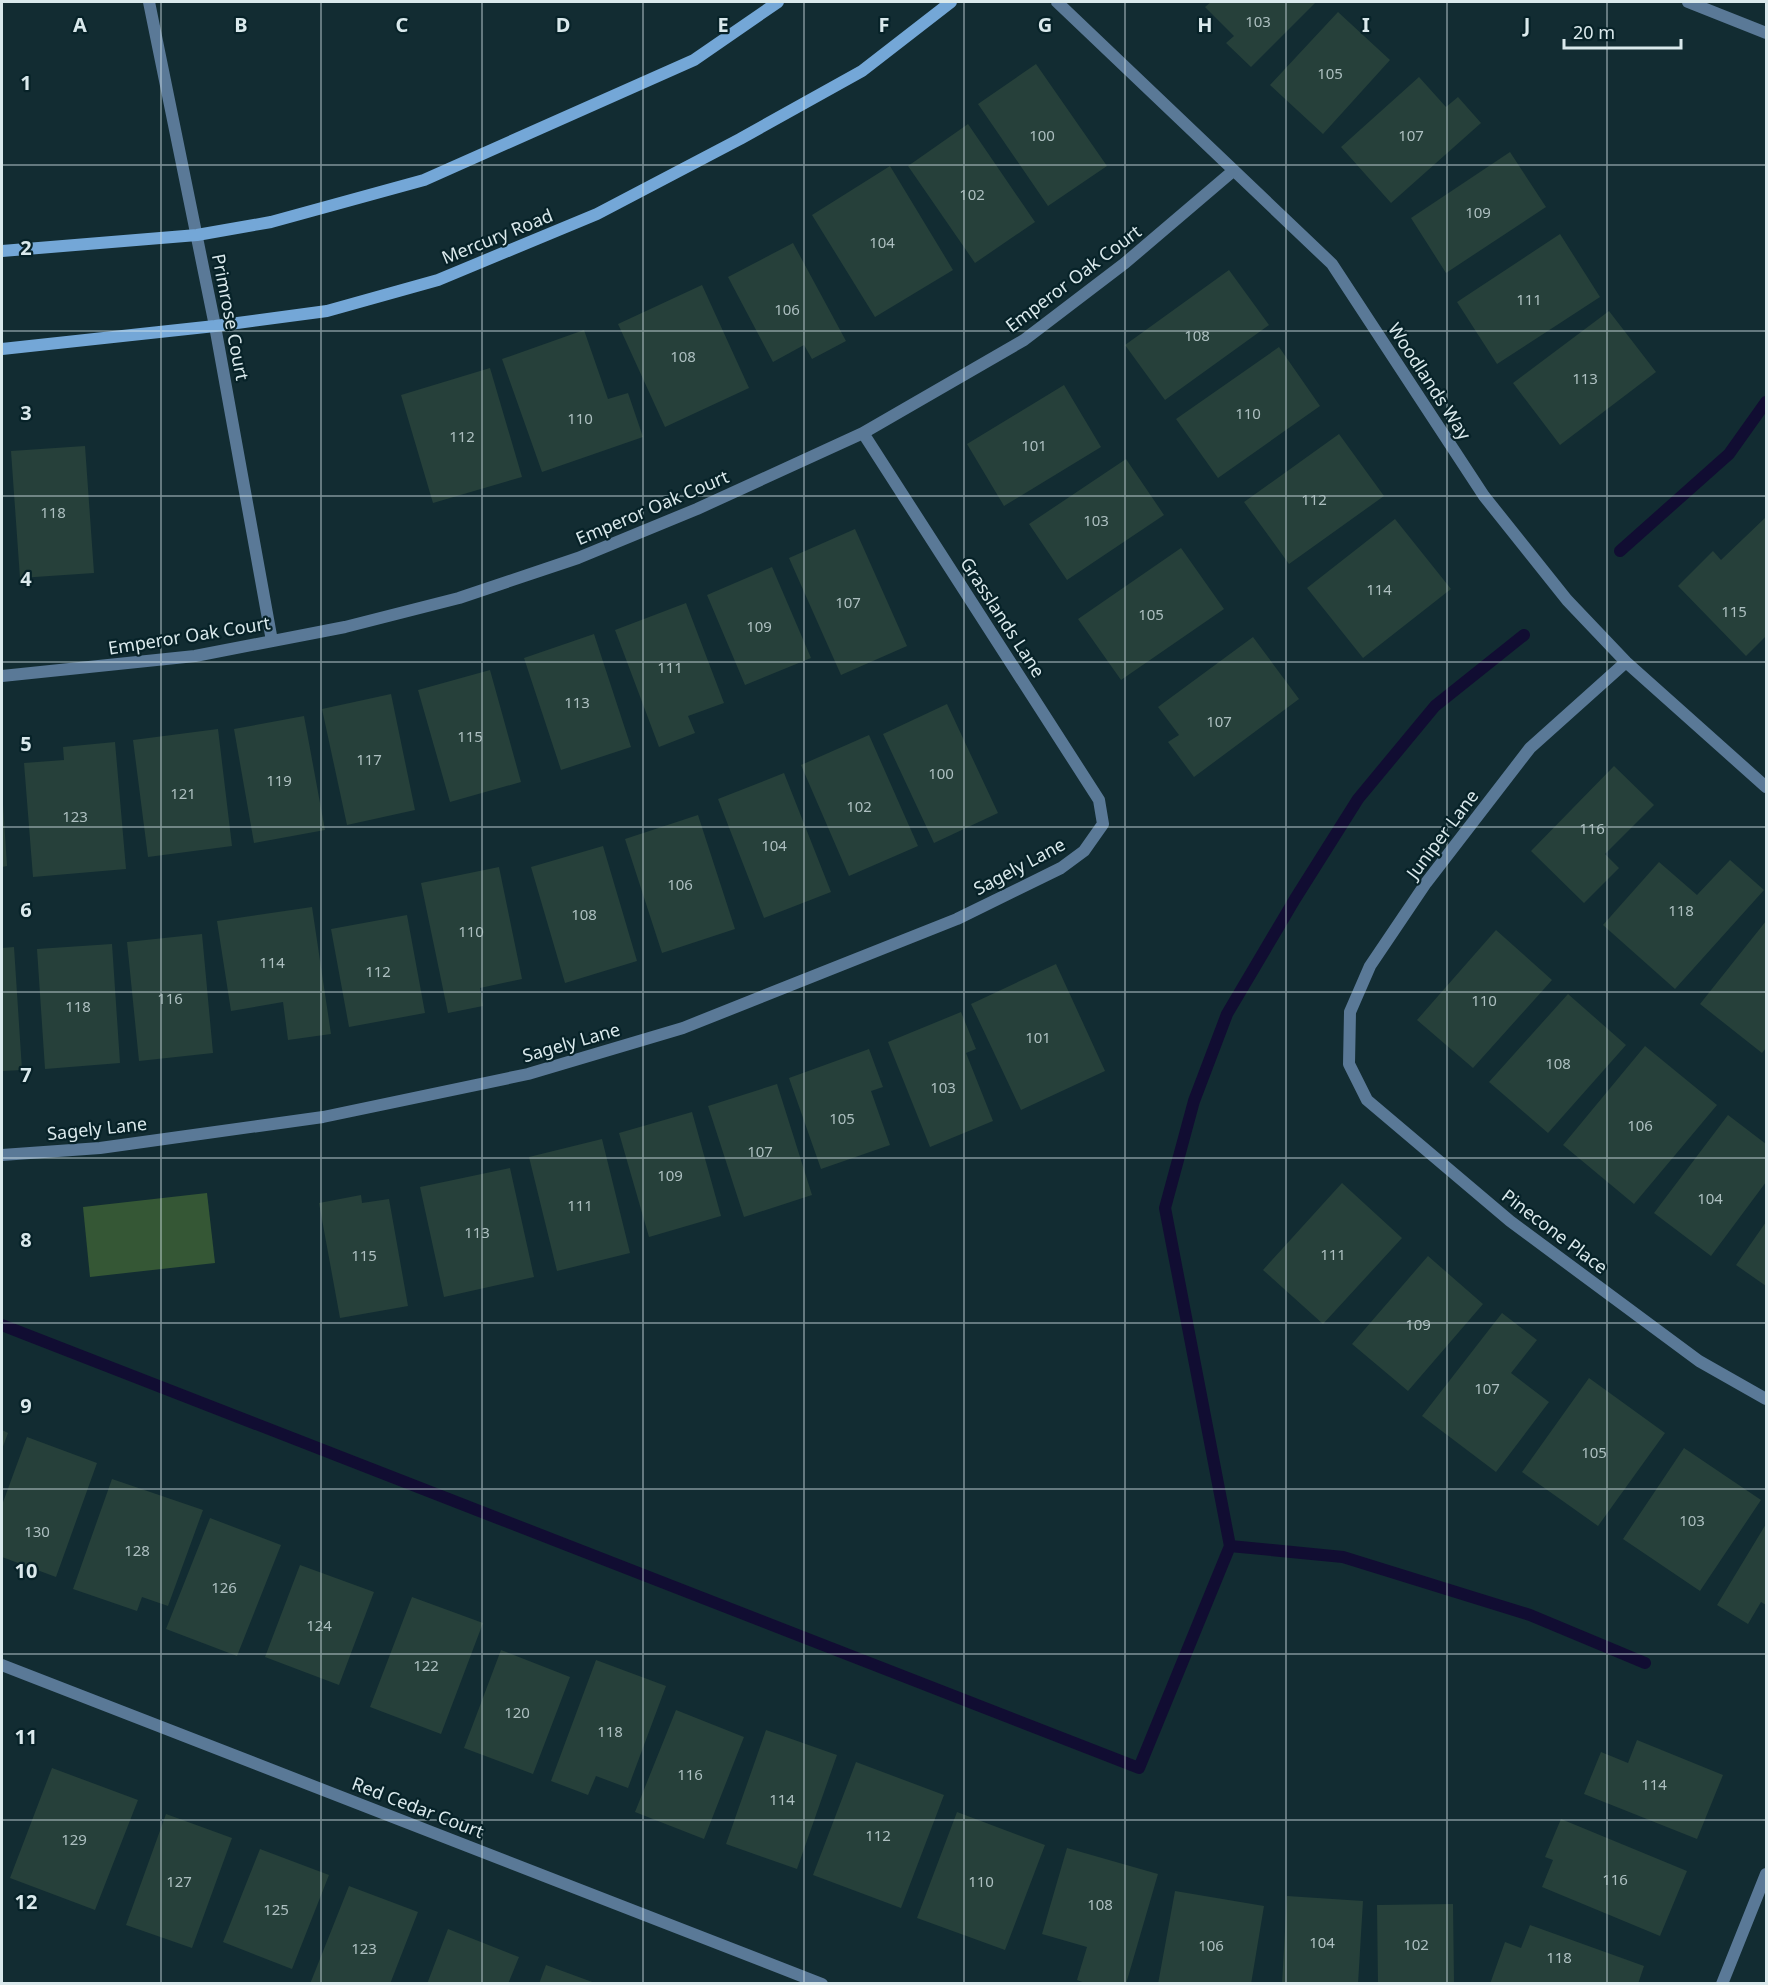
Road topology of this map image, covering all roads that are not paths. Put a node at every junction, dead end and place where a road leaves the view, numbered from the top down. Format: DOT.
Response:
graph roads {
  1 [pos="149,2"];
  2 [pos="778,2"];
  3 [pos="951,2"];
  4 [pos="1057,2"];
  5 [pos="1688,2"];
  6 [pos="1767,33"];
  7 [pos="1233,171"];
  8 [pos="197,235"];
  9 [pos="2,251"];
  10 [pos="215,326"];
  11 [pos="2,349"];
  12 [pos="863,433"];
  13 [pos="272,641"];
  14 [pos="1626,662"];
  15 [pos="2,676"];
  16 [pos="1767,787"];
  17 [pos="1103,824"];
  18 [pos="1349,1064"];
  19 [pos="2,1155"];
  20 [pos="1767,1399"];
  21 [pos="2,1665"];
  22 [pos="1767,1874"];
  23 [pos="822,1983"];
  24 [pos="1722,1983"];
  1 -- 8 [label="street, Primrose Court"];
  2 -- 8 [label="main road"];
  3 -- 10 [label="main road, Mercury Road"];
  4 -- 7 [label="street, Woodlands Way"];
  5 -- 6 [label="street"];
  7 -- 12 [label="street, Emperor Oak Court"];
  7 -- 14 [label="street, Woodlands Way"];
  8 -- 9 [label="main road"];
  8 -- 10 [label="street, Primrose Court"];
  10 -- 11 [label="main road, Mercury Road"];
  10 -- 13 [label="street, Primrose Court"];
  12 -- 13 [label="street, Emperor Oak Court"];
  12 -- 17 [label="street, Grasslands Lane"];
  13 -- 15 [label="street, Emperor Oak Court"];
  14 -- 16 [label="street, Woodlands Way"];
  14 -- 18 [label="street, Juniper Lane"];
  17 -- 19 [label="street, Sagely Lane"];
  18 -- 20 [label="street, Pinecone Place"];
  21 -- 23 [label="street, Red Cedar Court"];
  22 -- 24 [label="street"];
}
